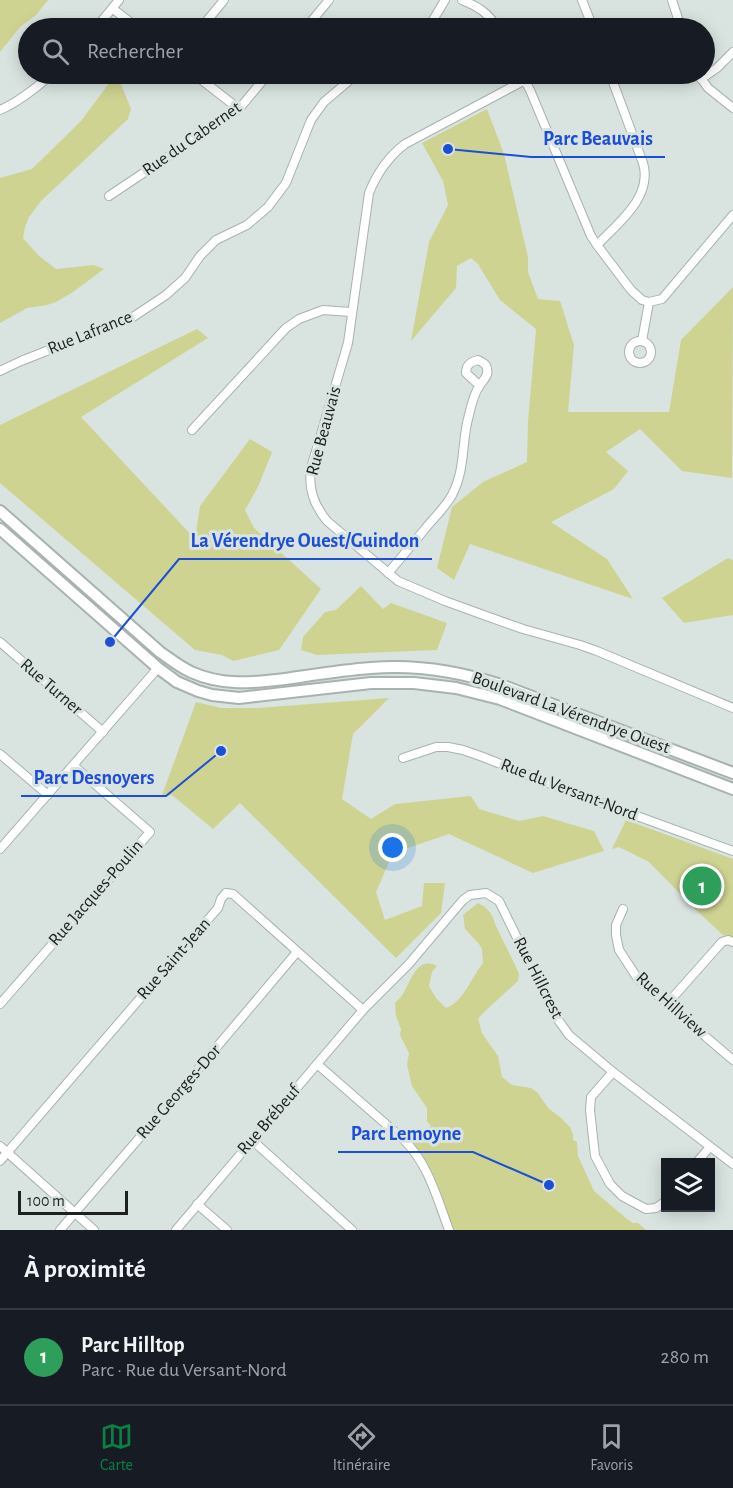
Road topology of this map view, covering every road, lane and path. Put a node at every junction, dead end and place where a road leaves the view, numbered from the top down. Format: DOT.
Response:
graph roads {
  1 [pos="119,0"];
  2 [pos="224,0"];
  3 [pos="329,0"];
  4 [pos="445,0"];
  5 [pos="462,0"];
  6 [pos="582,0"];
  7 [pos="672,0"];
  8 [pos="113,9"];
  9 [pos="105,18"];
  10 [pos="125,18"];
  11 [pos="209,18"];
  12 [pos="314,18"];
  13 [pos="434,18"];
  14 [pos="491,18"];
  15 [pos="588,18"];
  16 [pos="678,18"];
  17 [pos="733,52"];
  18 [pos="715,69"];
  19 [pos="40,84"];
  20 [pos="207,84"];
  21 [pos="260,84"];
  22 [pos="345,84"];
  23 [pos="511,84"];
  24 [pos="526,84"];
  25 [pos="614,84"];
  26 [pos="705,84"];
  27 [pos="733,108"];
  28 [pos="239,109"];
  29 [pos="0,111"];
  30 [pos="109,196"];
  31 [pos="733,214"];
  32 [pos="597,245"];
  33 [pos="649,302"];
  34 [pos="351,312"];
  35 [pos="642,341"];
  36 [pos="0,370"];
  37 [pos="479,385"];
  38 [pos="192,430"];
  39 [pos="0,511"];
  40 [pos="0,529"];
  41 [pos="388,573"];
  42 [pos="0,642"];
  43 [pos="158,668"];
  44 [pos="733,708"];
  45 [pos="103,732"];
  46 [pos="0,754"];
  47 [pos="403,758"];
  48 [pos="74,766"];
  49 [pos="733,773"];
  50 [pos="733,789"];
  51 [pos="48,795"];
  52 [pos="0,849"];
  53 [pos="733,851"];
  54 [pos="623,909"];
  55 [pos="733,942"];
  56 [pos="297,952"];
  57 [pos="0,1004"];
  58 [pos="667,1004"];
  59 [pos="363,1010"];
  60 [pos="733,1060"];
  61 [pos="317,1064"];
  62 [pos="613,1072"];
  63 [pos="252,1140"];
  64 [pos="0,1146"];
  65 [pos="710,1147"];
  66 [pos="7,1154"];
  67 [pos="700,1158"];
  68 [pos="0,1161"];
  69 [pos="733,1164"];
  70 [pos="198,1204"];
  71 [pos="661,1204"];
  72 [pos="74,1213"];
  73 [pos="60,1230"];
  74 [pos="94,1230"];
  75 [pos="176,1230"];
  76 [pos="227,1230"];
  77 [pos="352,1230"];
  78 [pos="449,1230"];
  1 -- 8 [label="street"];
  2 -- 11 [label="street"];
  3 -- 12 [label="street"];
  4 -- 13 [label="street"];
  5 -- 14 [label="street"];
  6 -- 15 [label="street"];
  7 -- 16 [label="street"];
  8 -- 9 [label="street"];
  8 -- 10 [label="street"];
  17 -- 18 [label="street"];
  19 -- 29 [label="street"];
  20 -- 28 [label="street"];
  21 -- 28 [label="street, Rue du Cabernet"];
  22 -- 36 [label="street, Rue Lafrance"];
  23 -- 34 [label="street, Rue Beauvais"];
  24 -- 32 [label="street"];
  25 -- 32 [label="street"];
  26 -- 27 [label="street"];
  28 -- 30 [label="street, Rue du Cabernet"];
  31 -- 33 [label="street"];
  32 -- 33 [label="street"];
  33 -- 35 [label="street"];
  34 -- 38 [label="street"];
  34 -- 41 [label="street, Rue Beauvais"];
  37 -- 41 [label="street"];
  39 -- 49 [label="main road, Boulevard La Vérendrye Ouest"];
  40 -- 43 [label="main road, Boulevard La Vérendrye Ouest"];
  41 -- 44 [label="street, Rue Beauvais"];
  42 -- 45 [label="street, Rue Turner"];
  43 -- 45 [label="street"];
  43 -- 50 [label="main road, Boulevard La Vérendrye Ouest"];
  45 -- 48 [label="street"];
  46 -- 51 [label="street"];
  47 -- 53 [label="street, Rue du Versant-Nord"];
  48 -- 51 [label="street"];
  48 -- 57 [label="street, Rue Jacques-Poulin"];
  51 -- 52 [label="street"];
  54 -- 58 [label="street, Rue Hillview"];
  55 -- 58 [label="street"];
  56 -- 59 [label="street, Rue Saint-Jean"];
  56 -- 66 [label="street, Rue Saint-Jean"];
  56 -- 72 [label="street, Rue Georges-Dor"];
  58 -- 60 [label="street, Rue Hillview"];
  59 -- 61 [label="street, Rue Brébeuf"];
  59 -- 62 [label="street, Rue Hillcrest"];
  61 -- 63 [label="street, Rue Brébeuf"];
  61 -- 78 [label="street"];
  62 -- 65 [label="street, Rue Hillcrest"];
  62 -- 71 [label="street"];
  63 -- 70 [label="street, Rue Brébeuf"];
  63 -- 77 [label="street"];
  64 -- 66 [label="street"];
  65 -- 67 [label="street"];
  65 -- 69 [label="street, Rue Hillcrest"];
  66 -- 68 [label="street, Rue Saint-Jean"];
  66 -- 72 [label="street"];
  70 -- 75 [label="street, Rue Brébeuf"];
  70 -- 76 [label="street"];
  72 -- 73 [label="street, Rue Georges-Dor"];
  72 -- 74 [label="street"];
}
